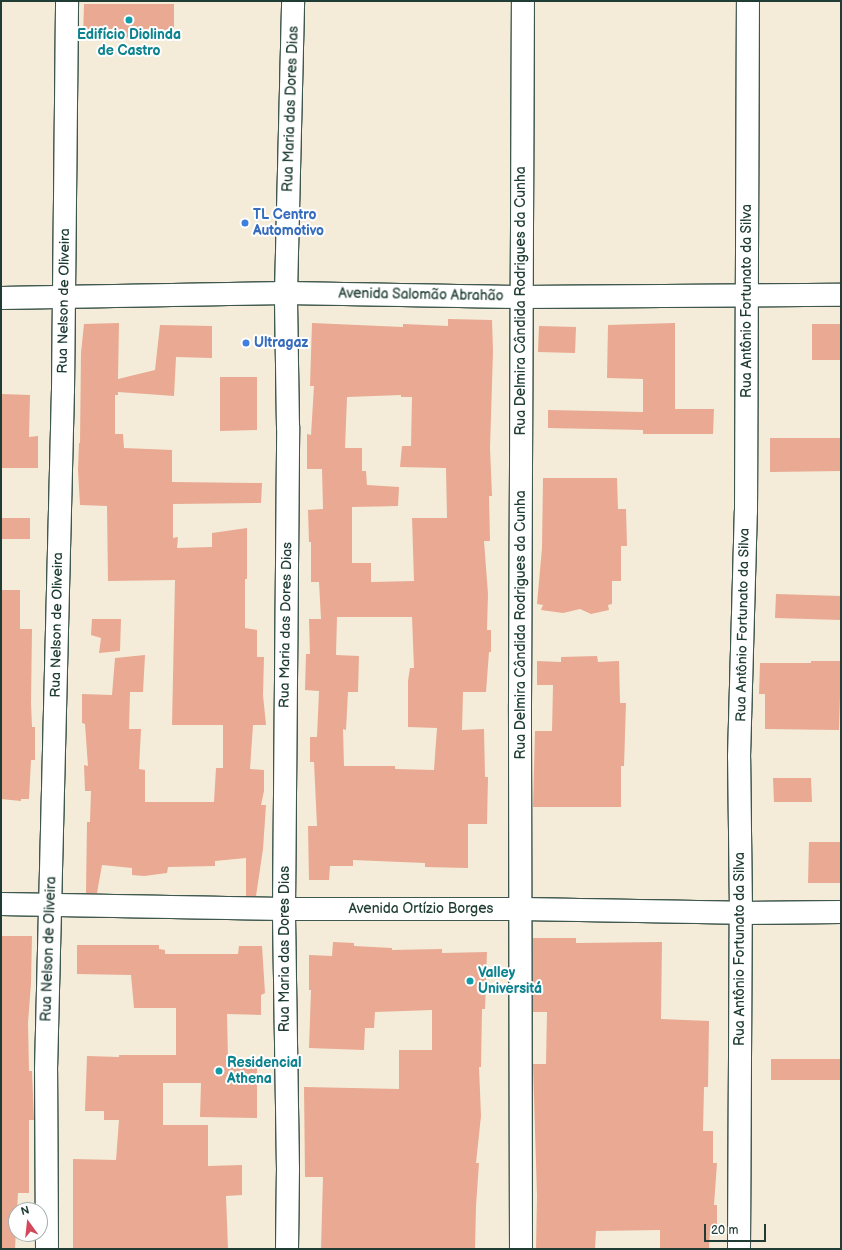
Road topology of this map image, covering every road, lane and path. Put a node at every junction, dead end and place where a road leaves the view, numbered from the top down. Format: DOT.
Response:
graph roads {
  1 [pos="67,1"];
  2 [pos="293,1"];
  3 [pos="523,1"];
  4 [pos="748,1"];
  5 [pos="286,293"];
  6 [pos="841,296"];
  7 [pos="521,297"];
  8 [pos="747,297"];
  9 [pos="1,298"];
  10 [pos="63,298"];
  11 [pos="1,904"];
  12 [pos="51,904"];
  13 [pos="284,909"];
  14 [pos="520,909"];
  15 [pos="841,912"];
  16 [pos="741,913"];
  17 [pos="47,1249"];
  18 [pos="287,1249"];
  19 [pos="521,1249"];
  20 [pos="739,1249"];
  1 -- 10 [label="street, Rua Nelson de Oliveira"];
  2 -- 5 [label="street, Rua Maria das Dores Dias"];
  3 -- 7 [label="street, Rua Delmira Cândida Rodrigues da Cunha"];
  4 -- 8 [label="street, Rua Antônio Fortunato da Silva"];
  5 -- 7 [label="street, Avenida Salomão Abrahão"];
  5 -- 10 [label="street, Avenida Salomão Abrahão"];
  5 -- 13 [label="street, Rua Maria das Dores Dias"];
  6 -- 8 [label="street, Avenida Salomão Abrahão"];
  7 -- 8 [label="street, Avenida Salomão Abrahão"];
  7 -- 14 [label="street, Rua Delmira Cândida Rodrigues da Cunha"];
  8 -- 16 [label="street, Rua Antônio Fortunato da Silva"];
  9 -- 10 [label="street, Avenida Salomão Abrahão"];
  10 -- 12 [label="street, Rua Nelson de Oliveira"];
  11 -- 12 [label="street, Avenida Ortízio Borges"];
  12 -- 13 [label="street, Avenida Ortízio Borges"];
  12 -- 17 [label="street, Rua Nelson de Oliveira"];
  13 -- 14 [label="street, Avenida Ortízio Borges"];
  13 -- 18 [label="street, Rua Maria das Dores Dias"];
  14 -- 16 [label="street, Avenida Ortízio Borges"];
  14 -- 19 [label="street, Rua Delmira Cândida Rodrigues da Cunha"];
  15 -- 16 [label="street, Avenida Ortízio Borges"];
  16 -- 20 [label="street, Rua Antônio Fortunato da Silva"];
}
